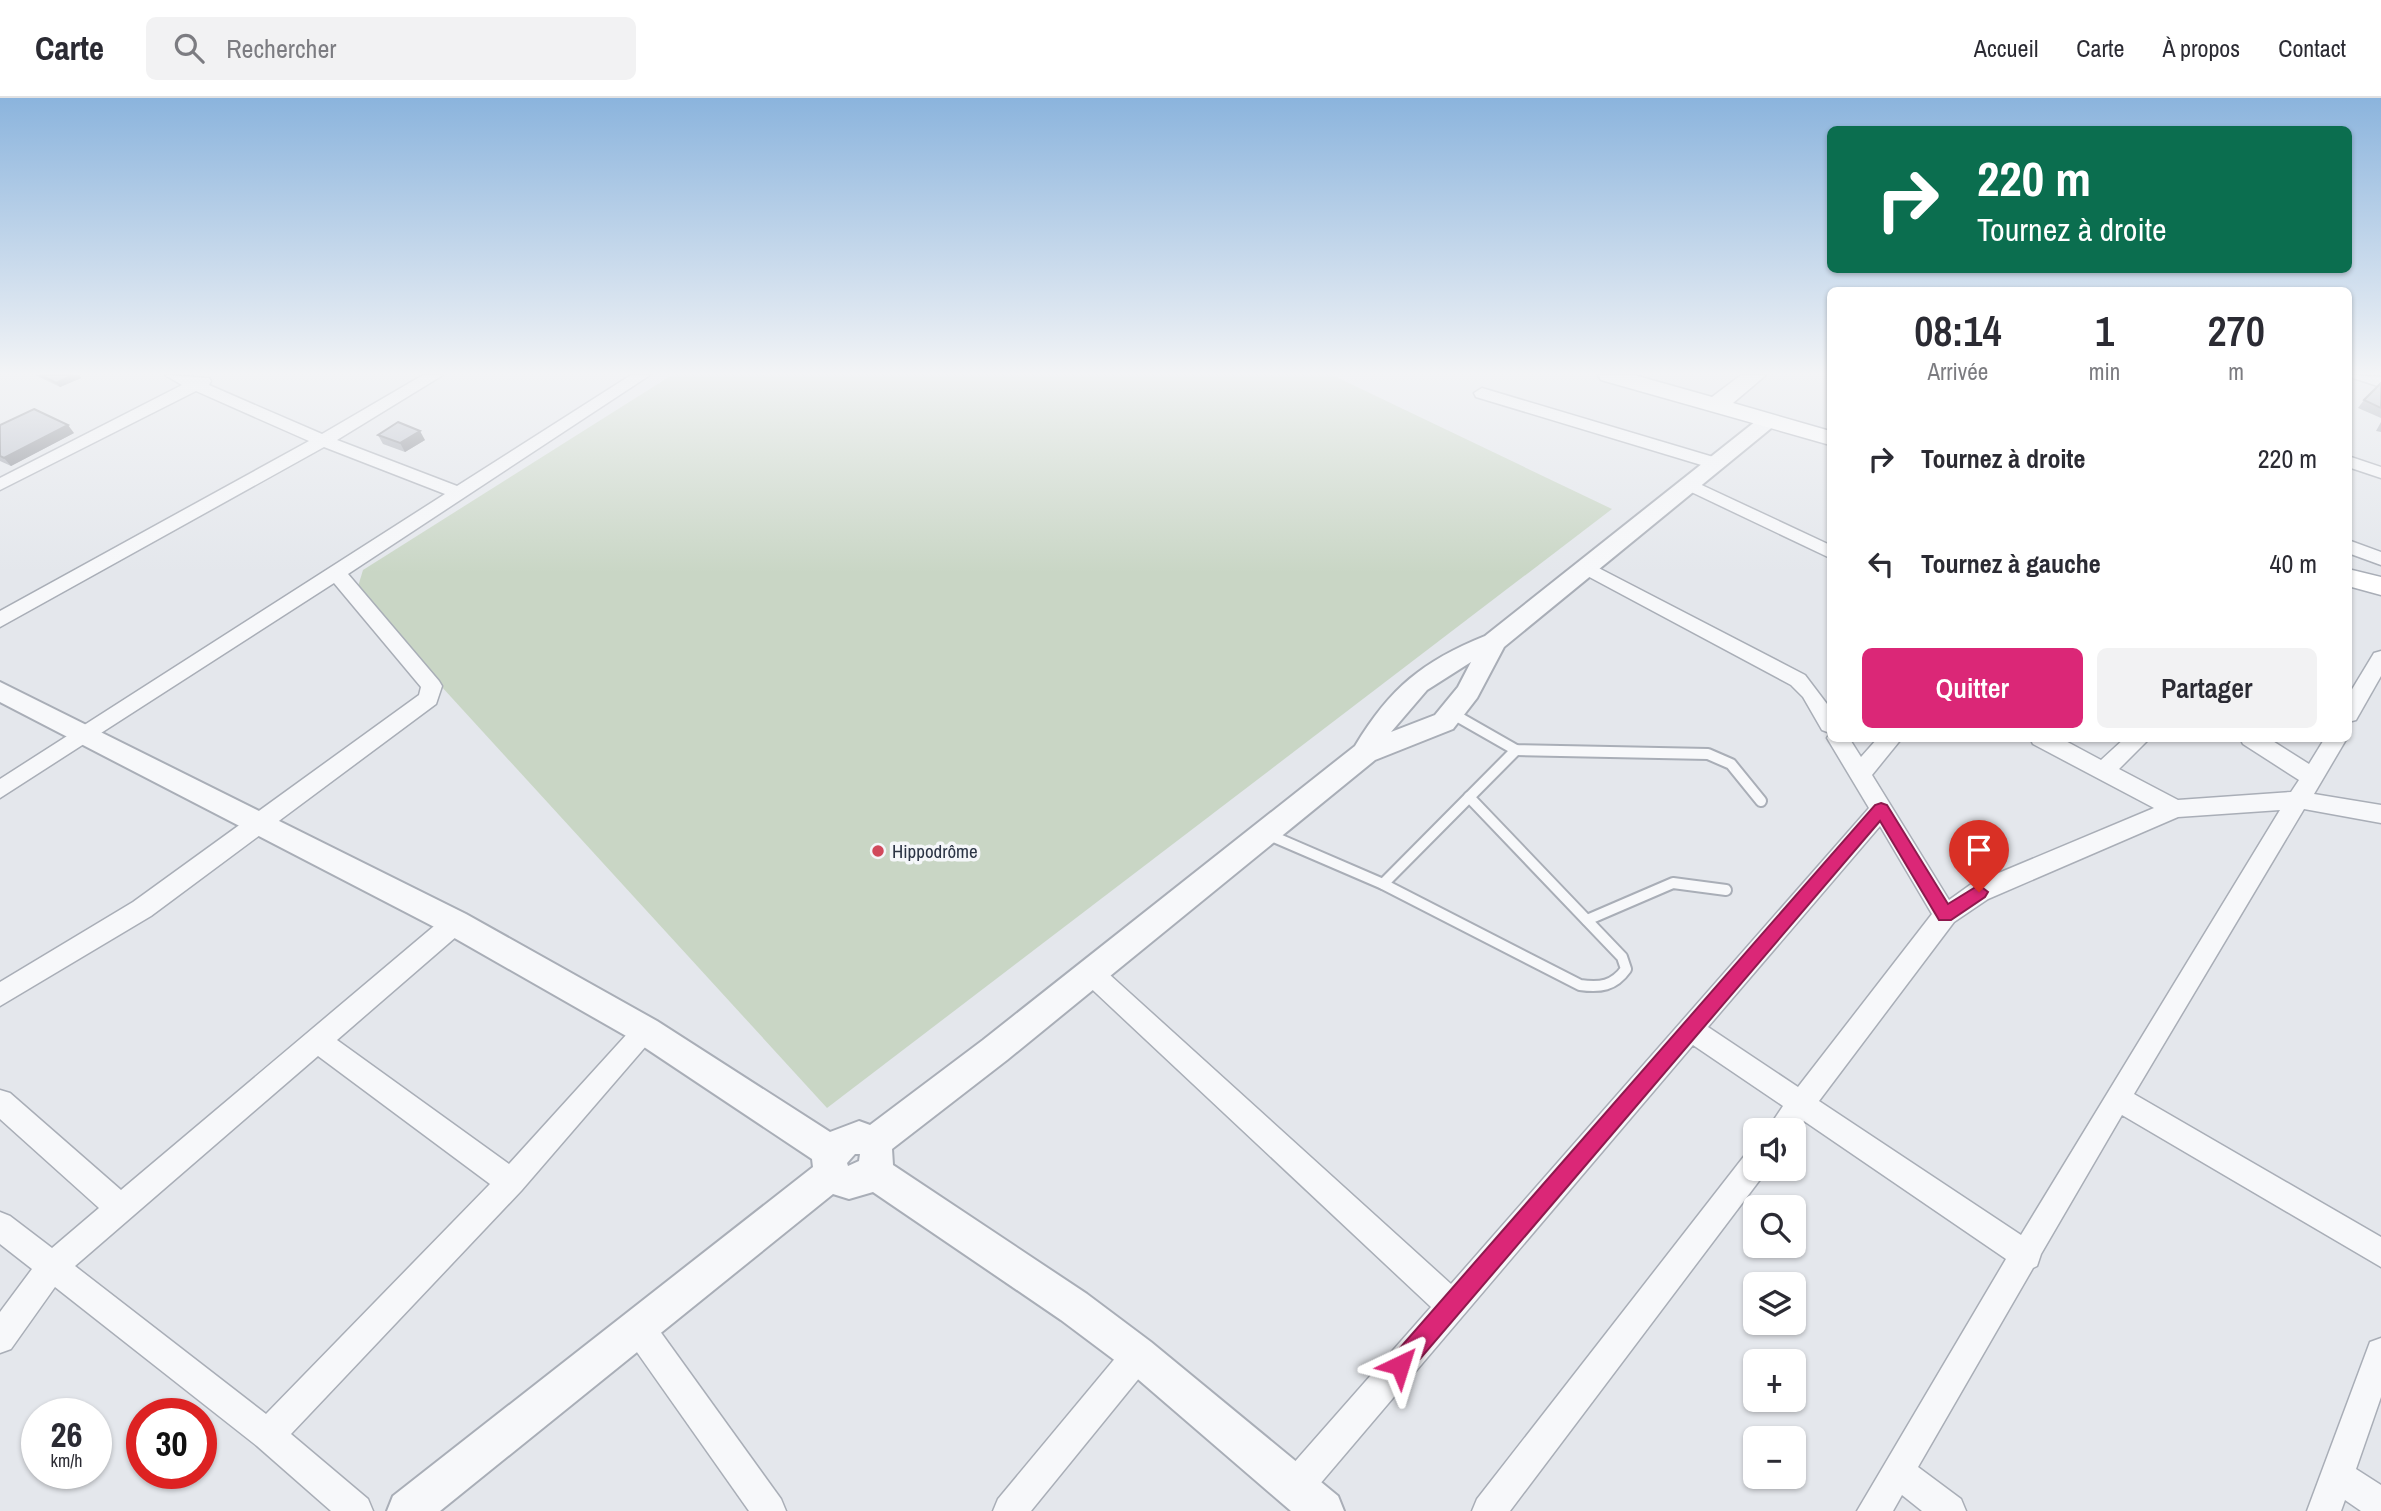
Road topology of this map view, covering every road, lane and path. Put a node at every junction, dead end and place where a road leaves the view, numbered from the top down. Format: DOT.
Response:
graph roads {
  1 [pos="86,441"];
  2 [pos="323,441"];
  3 [pos="540,441"];
  4 [pos="1641,441"];
  5 [pos="1742,441"];
  6 [pos="2352,462"];
  7 [pos="1714,463"];
  8 [pos="2381,473"];
  9 [pos="0,485"];
  10 [pos="1691,485"];
  11 [pos="459,493"];
  12 [pos="2352,548"];
  13 [pos="1827,551"];
  14 [pos="2381,559"];
  15 [pos="1587,568"];
  16 [pos="337,574"];
  17 [pos="2352,578"];
  18 [pos="2381,586"];
  19 [pos="0,620"];
  20 [pos="1494,642"];
  21 [pos="2381,658"];
  22 [pos="0,691"];
  23 [pos="2352,708"];
  24 [pos="1453,714"];
  25 [pos="1827,720"];
  26 [pos="83,736"];
  27 [pos="1841,742"];
  28 [pos="1887,742"];
  29 [pos="2049,742"];
  30 [pos="2135,742"];
  31 [pos="2255,742"];
  32 [pos="2334,742"];
  33 [pos="1516,750"];
  34 [pos="1365,753"];
  35 [pos="2103,771"];
  36 [pos="1860,773"];
  37 [pos="2307,789"];
  38 [pos="0,790"];
  39 [pos="1469,797"];
  40 [pos="1761,801"];
  41 [pos="1881,809"];
  42 [pos="2175,809"];
  43 [pos="2381,814"];
  44 [pos="258,824"];
  45 [pos="1265,833"];
  46 [pos="1383,884"];
  47 [pos="1726,890"];
  48 [pos="1945,915"];
  49 [pos="1587,920"];
  50 [pos="455,923"];
  51 [pos="1090,972"];
  52 [pos="0,995"];
  53 [pos="1690,1030"];
  54 [pos="646,1031"];
  55 [pos="319,1042"];
  56 [pos="2117,1098"];
  57 [pos="0,1102"];
  58 [pos="1801,1104"];
  59 [pos="1790,1118"];
  60 [pos="873,1158"];
  61 [pos="831,1163"];
  62 [pos="1743,1180"];
  63 [pos="511,1182"];
  64 [pos="121,1209"];
  65 [pos="0,1226"];
  66 [pos="2381,1253"];
  67 [pos="2027,1256"];
  68 [pos="51,1268"];
  69 [pos="1452,1305"];
  70 [pos="638,1327"];
  71 [pos="0,1338"];
  72 [pos="2381,1353"];
  73 [pos="1138,1354"];
  74 [pos="268,1435"];
  75 [pos="1897,1471"];
  76 [pos="2336,1475"];
  77 [pos="1314,1504"];
  78 [pos="2381,1505"];
  79 [pos="764,1509"];
  80 [pos="356,1511"];
  81 [pos="408,1511"];
  82 [pos="1010,1511"];
  83 [pos="1489,1511"];
  84 [pos="1874,1511"];
  85 [pos="1949,1511"];
  86 [pos="2324,1511"];
  1 -- 9 [label="street"];
  2 -- 11 [label="street"];
  2 -- 19 [label="street"];
  3 -- 11 [label="street"];
  4 -- 7 [label="street"];
  5 -- 7 [label="street"];
  6 -- 8 [label="street"];
  7 -- 10 [label="street"];
  10 -- 13 [label="street"];
  10 -- 15 [label="street"];
  11 -- 16 [label="street"];
  12 -- 14 [label="street"];
  15 -- 20 [label="street"];
  15 -- 25 [label="street"];
  16 -- 26 [label="street"];
  16 -- 44 [label="street"];
  17 -- 18 [label="main road"];
  20 -- 24 [label="street"];
  20 -- 34 [label="street"];
  21 -- 23 [label="street"];
  22 -- 26 [label="street"];
  24 -- 33 [label="lane"];
  24 -- 34 [label="street"];
  26 -- 38 [label="street"];
  26 -- 44 [label="street"];
  27 -- 36 [label="street"];
  28 -- 36 [label="street"];
  29 -- 35 [label="street"];
  30 -- 35 [label="street"];
  31 -- 37 [label="street"];
  32 -- 37 [label="street"];
  33 -- 39 [label="lane"];
  33 -- 40 [label="lane"];
  34 -- 45 [label="street"];
  35 -- 42 [label="street"];
  36 -- 41 [label="street"];
  37 -- 42 [label="street"];
  37 -- 43 [label="street"];
  37 -- 56 [label="street"];
  39 -- 46 [label="lane"];
  39 -- 49 [label="lane"];
  41 -- 48 [label="street"];
  41 -- 53 [label="street"];
  42 -- 48 [label="street"];
  44 -- 50 [label="street"];
  44 -- 52 [label="street"];
  45 -- 46 [label="lane"];
  45 -- 51 [label="street"];
  46 -- 49 [label="lane"];
  47 -- 49 [label="lane"];
  48 -- 58 [label="street"];
  50 -- 54 [label="street"];
  50 -- 55 [label="street"];
  51 -- 60 [label="street"];
  51 -- 69 [label="street"];
  53 -- 58 [label="street"];
  53 -- 69 [label="street"];
  54 -- 61 [label="street"];
  54 -- 63 [label="street"];
  55 -- 63 [label="street"];
  55 -- 64 [label="street"];
  56 -- 66 [label="street"];
  56 -- 67 [label="street"];
  57 -- 64 [label="street"];
  58 -- 59 [label="street"];
  58 -- 67 [label="street"];
  60 -- 61 [label="street"];
  60 -- 73 [label="street"];
  61 -- 70 [label="street"];
  62 -- 83 [label="street"];
  63 -- 74 [label="street"];
  64 -- 68 [label="street"];
  65 -- 68 [label="street"];
  67 -- 75 [label="street"];
  68 -- 71 [label="street"];
  68 -- 74 [label="street"];
  69 -- 77 [label="street"];
  70 -- 79 [label="street"];
  70 -- 81 [label="street"];
  72 -- 76 [label="street"];
  73 -- 77 [label="street"];
  73 -- 82 [label="street"];
  74 -- 80 [label="street"];
  75 -- 84 [label="street"];
  75 -- 85 [label="street"];
  76 -- 78 [label="street"];
  76 -- 86 [label="street"];
}
